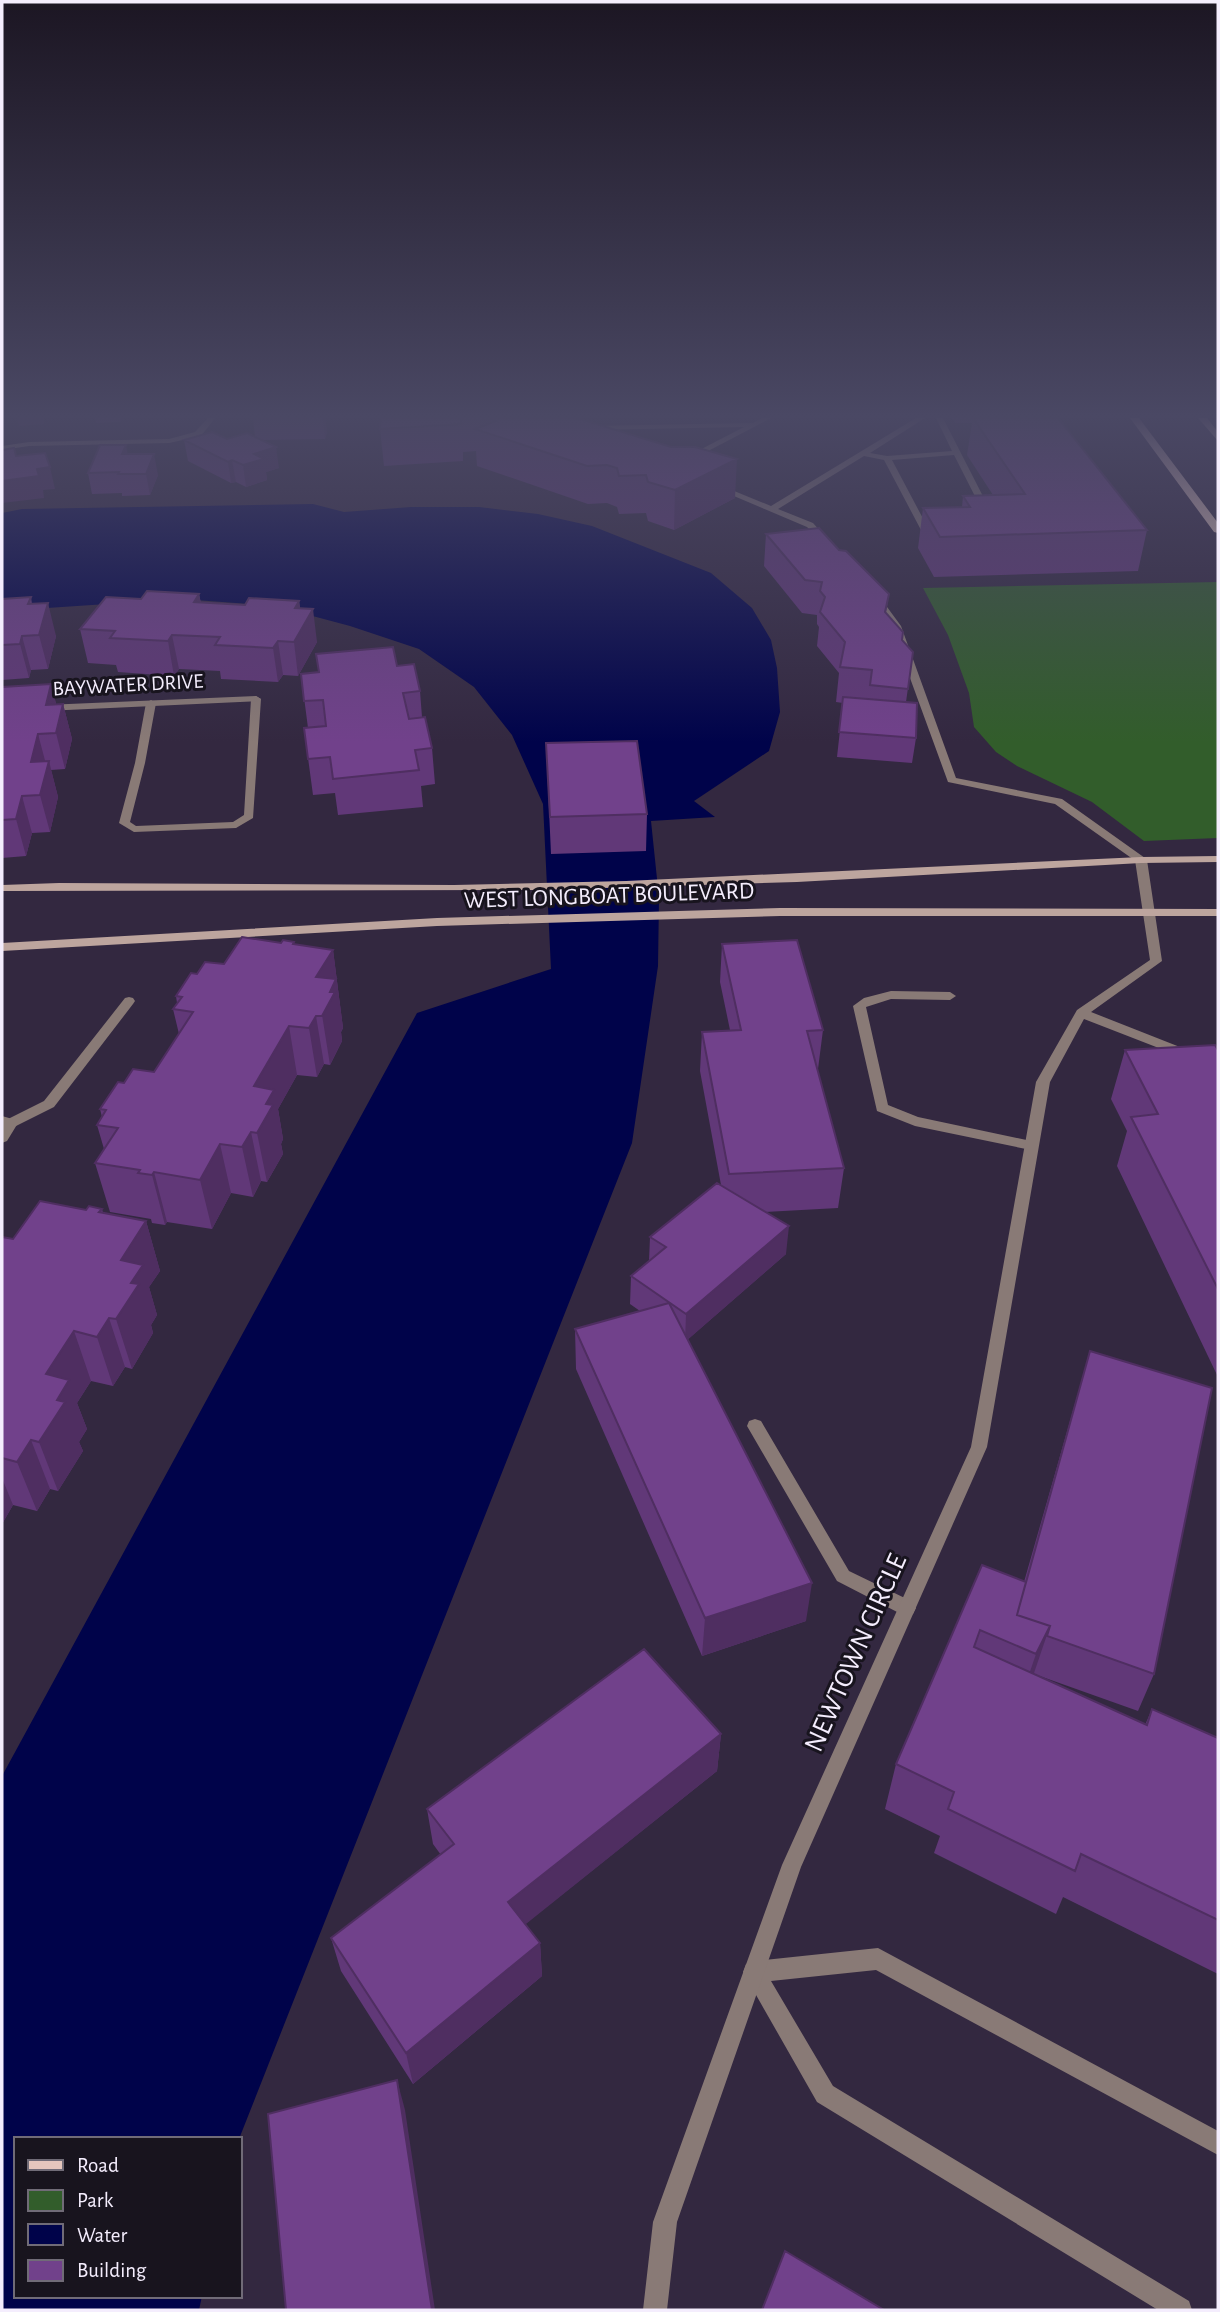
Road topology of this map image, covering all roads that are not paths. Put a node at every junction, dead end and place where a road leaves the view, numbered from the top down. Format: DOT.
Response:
graph roads {
  1 [pos="811,526"];
  2 [pos="923,526"];
  3 [pos="948,529"];
  4 [pos="830,547"];
  5 [pos="870,589"];
  6 [pos="151,703"];
  7 [pos="29,709"];
  8 [pos="1218,859"];
  9 [pos="1141,860"];
  10 [pos="2,888"];
  11 [pos="1218,913"];
  12 [pos="1149,915"];
  13 [pos="2,947"];
  14 [pos="950,996"];
  15 [pos="130,1001"];
  16 [pos="1081,1013"];
  17 [pos="1218,1067"];
  18 [pos="6,1122"];
  19 [pos="2,1138"];
  20 [pos="1031,1145"];
  21 [pos="755,1426"];
  22 [pos="907,1608"];
  23 [pos="754,1972"];
  24 [pos="1218,2143"];
  25 [pos="655,2310"];
  26 [pos="1180,2310"];
  1 -- 4 [label="street"];
  2 -- 3 [label="street"];
  5 -- 9 [label="street"];
  6 -- 6 [label="street, BAYWATER DRIVE"];
  6 -- 7 [label="street, BAYWATER DRIVE"];
  8 -- 9 [label="street, WEST LONGBOAT BOULEVARD"];
  9 -- 10 [label="street, WEST LONGBOAT BOULEVARD"];
  9 -- 12 [label="street, NEWTOWN CIRCLE"];
  11 -- 12 [label="street, WEST LONGBOAT BOULEVARD"];
  12 -- 13 [label="street, WEST LONGBOAT BOULEVARD"];
  12 -- 16 [label="street, NEWTOWN CIRCLE"];
  14 -- 20 [label="street"];
  15 -- 18 [label="street"];
  16 -- 17 [label="street"];
  16 -- 20 [label="street, NEWTOWN CIRCLE"];
  18 -- 19 [label="street"];
  20 -- 22 [label="street, NEWTOWN CIRCLE"];
  21 -- 22 [label="street"];
  22 -- 23 [label="street, NEWTOWN CIRCLE"];
  23 -- 24 [label="street"];
  23 -- 25 [label="street, NEWTOWN CIRCLE"];
  23 -- 26 [label="street"];
}
